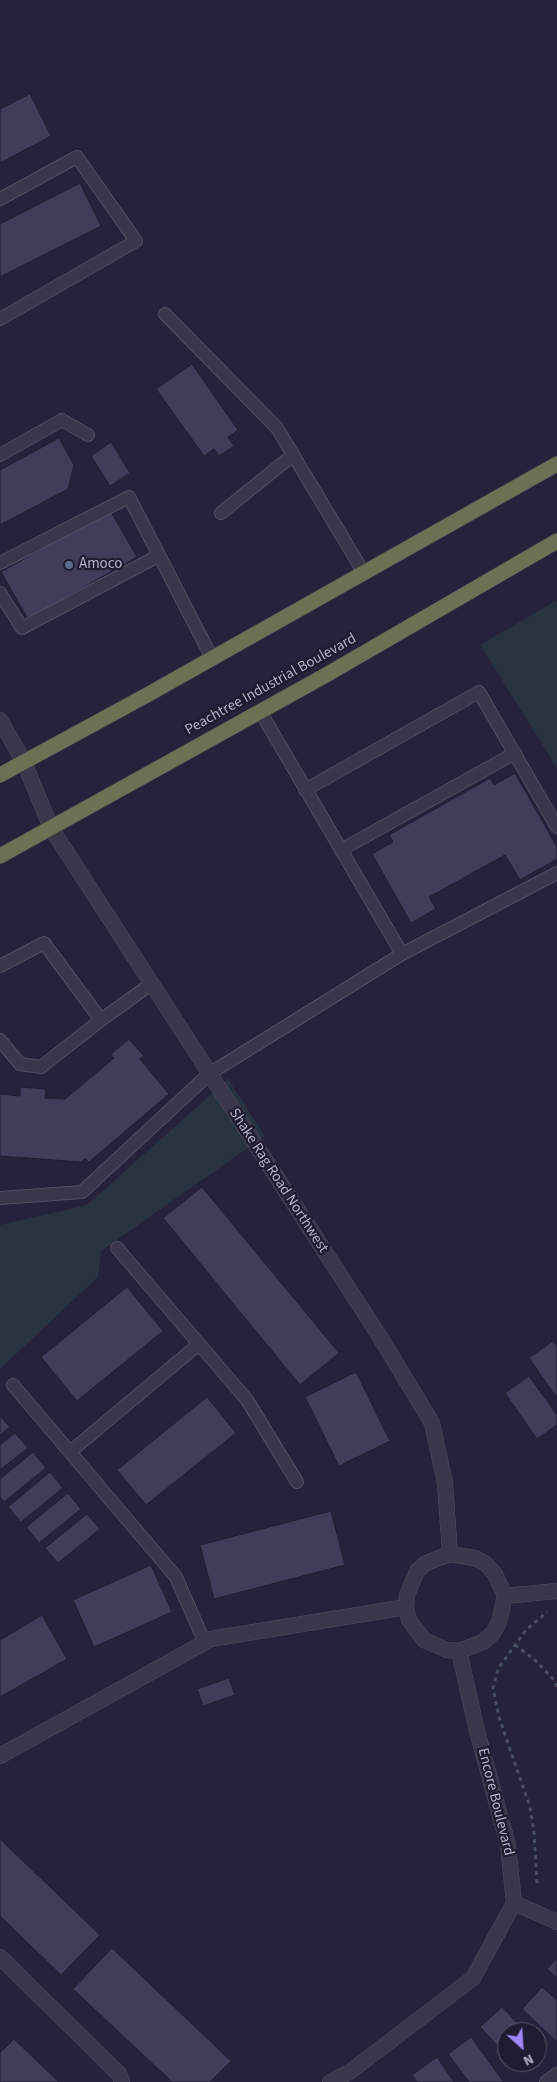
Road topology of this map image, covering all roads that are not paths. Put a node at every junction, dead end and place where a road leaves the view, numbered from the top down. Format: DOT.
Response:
graph roads {
  1 [pos="0,198"];
  2 [pos="165,314"];
  3 [pos="0,319"];
  4 [pos="88,435"];
  5 [pos="0,454"];
  6 [pos="293,455"];
  7 [pos="557,464"];
  8 [pos="221,513"];
  9 [pos="557,541"];
  10 [pos="158,556"];
  11 [pos="0,563"];
  12 [pos="364,573"];
  13 [pos="0,593"];
  14 [pos="212,658"];
  15 [pos="260,711"];
  16 [pos="0,720"];
  17 [pos="515,753"];
  18 [pos="24,762"];
  19 [pos="0,775"];
  20 [pos="305,790"];
  21 [pos="557,827"];
  22 [pos="51,828"];
  23 [pos="341,850"];
  24 [pos="0,856"];
  25 [pos="557,874"];
  26 [pos="402,954"];
  27 [pos="0,966"];
  28 [pos="151,984"];
  29 [pos="101,1020"];
  30 [pos="0,1040"];
  31 [pos="209,1074"];
  32 [pos="0,1198"];
  33 [pos="117,1248"];
  34 [pos="199,1344"];
  35 [pos="13,1385"];
  36 [pos="70,1452"];
  37 [pos="297,1482"];
  38 [pos="450,1554"];
  39 [pos="557,1591"];
  40 [pos="505,1596"];
  41 [pos="406,1607"];
  42 [pos="205,1642"];
  43 [pos="460,1651"];
  44 [pos="0,1756"];
  45 [pos="514,1903"];
  46 [pos="557,1922"];
  47 [pos="0,1957"];
  48 [pos="557,2074"];
  49 [pos="122,2082"];
  50 [pos="330,2082"];
  51 [pos="546,2082"];
  1 -- 3 [label="lane"];
  2 -- 6 [label="lane"];
  4 -- 5 [label="lane"];
  6 -- 8 [label="lane"];
  6 -- 12 [label="lane"];
  7 -- 12 [label="highway"];
  9 -- 15 [label="highway, Peachtree Industrial Boulevard"];
  10 -- 11 [label="lane"];
  10 -- 13 [label="lane"];
  10 -- 14 [label="lane"];
  12 -- 14 [label="highway"];
  14 -- 18 [label="highway"];
  15 -- 20 [label="lane"];
  15 -- 22 [label="highway, Peachtree Industrial Boulevard"];
  16 -- 18 [label="street, Shake Rag Road Northwest"];
  17 -- 20 [label="lane"];
  17 -- 21 [label="lane"];
  17 -- 23 [label="lane"];
  18 -- 19 [label="highway"];
  18 -- 22 [label="street, Shake Rag Road Northwest"];
  20 -- 23 [label="lane"];
  22 -- 24 [label="highway, Peachtree Industrial Boulevard"];
  22 -- 28 [label="street, Shake Rag Road Northwest"];
  23 -- 26 [label="lane"];
  25 -- 26 [label="lane"];
  26 -- 31 [label="lane"];
  27 -- 29 [label="lane"];
  28 -- 29 [label="lane"];
  28 -- 31 [label="street, Shake Rag Road Northwest"];
  29 -- 30 [label="lane"];
  31 -- 32 [label="lane"];
  31 -- 38 [label="street, Shake Rag Road Northwest"];
  33 -- 34 [label="lane"];
  34 -- 36 [label="lane"];
  34 -- 37 [label="lane"];
  35 -- 36 [label="lane"];
  36 -- 42 [label="lane"];
  38 -- 40 [label="street"];
  38 -- 41 [label="street"];
  39 -- 40 [label="street"];
  40 -- 43 [label="street"];
  41 -- 42 [label="street"];
  41 -- 43 [label="street"];
  42 -- 44 [label="street"];
  43 -- 45 [label="street, Encore Boulevard"];
  45 -- 46 [label="street"];
  45 -- 50 [label="street"];
  47 -- 49 [label="street"];
  48 -- 51 [label="lane"];
}
